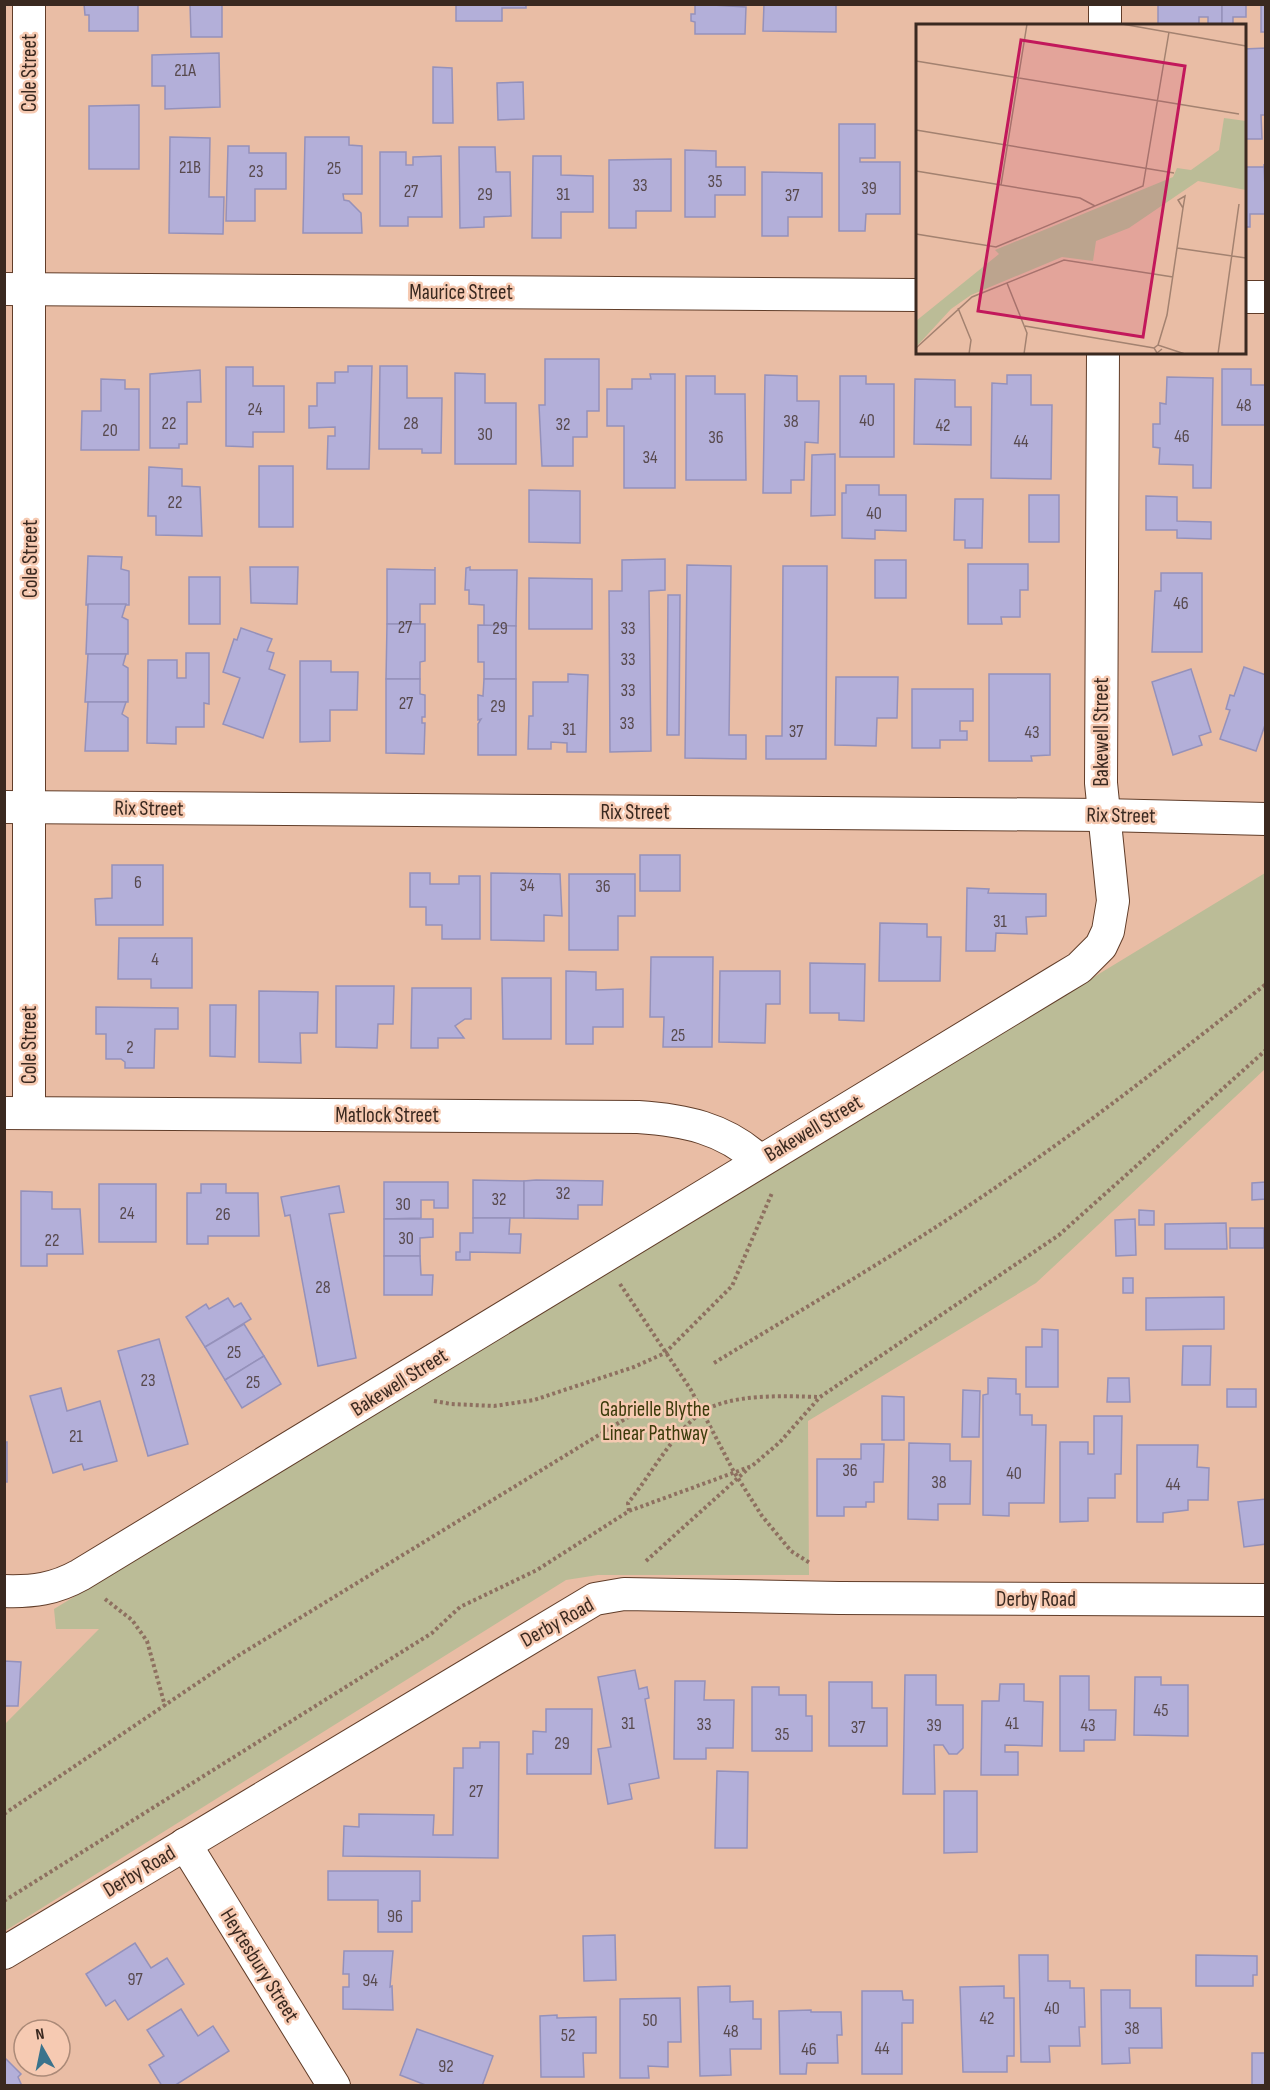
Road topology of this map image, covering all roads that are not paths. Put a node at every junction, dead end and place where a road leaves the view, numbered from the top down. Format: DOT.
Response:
graph roads {
  1 [pos="29,4"];
  2 [pos="1105,4"];
  3 [pos="1105,24"];
  4 [pos="17,290"];
  5 [pos="916,295"];
  6 [pos="1246,297"];
  7 [pos="1266,297"];
  8 [pos="1103,354"];
  9 [pos="18,807"];
  10 [pos="1104,815"];
  11 [pos="1266,819"];
  12 [pos="17,1113"];
  13 [pos="759,1160"];
  14 [pos="4,1591"];
  15 [pos="1266,1600"];
  16 [pos="185,1844"];
  17 [pos="4,1953"];
  18 [pos="334,2085"];
  1 -- 4 [label="street, Cole Street"];
  2 -- 3 [label="street"];
  4 -- 5 [label="street, Maurice Street"];
  4 -- 9 [label="street, Cole Street"];
  6 -- 7 [label="street"];
  8 -- 10 [label="street, Bakewell Street"];
  9 -- 10 [label="street, Rix Street"];
  9 -- 12 [label="street, Cole Street"];
  10 -- 11 [label="street, Rix Street"];
  10 -- 13 [label="street, Bakewell Street"];
  12 -- 13 [label="street, Matlock Street"];
  13 -- 14 [label="street, Bakewell Street"];
  15 -- 16 [label="street, Derby Road"];
  16 -- 17 [label="street, Derby Road"];
  16 -- 18 [label="street, Heytesbury Street"];
}
